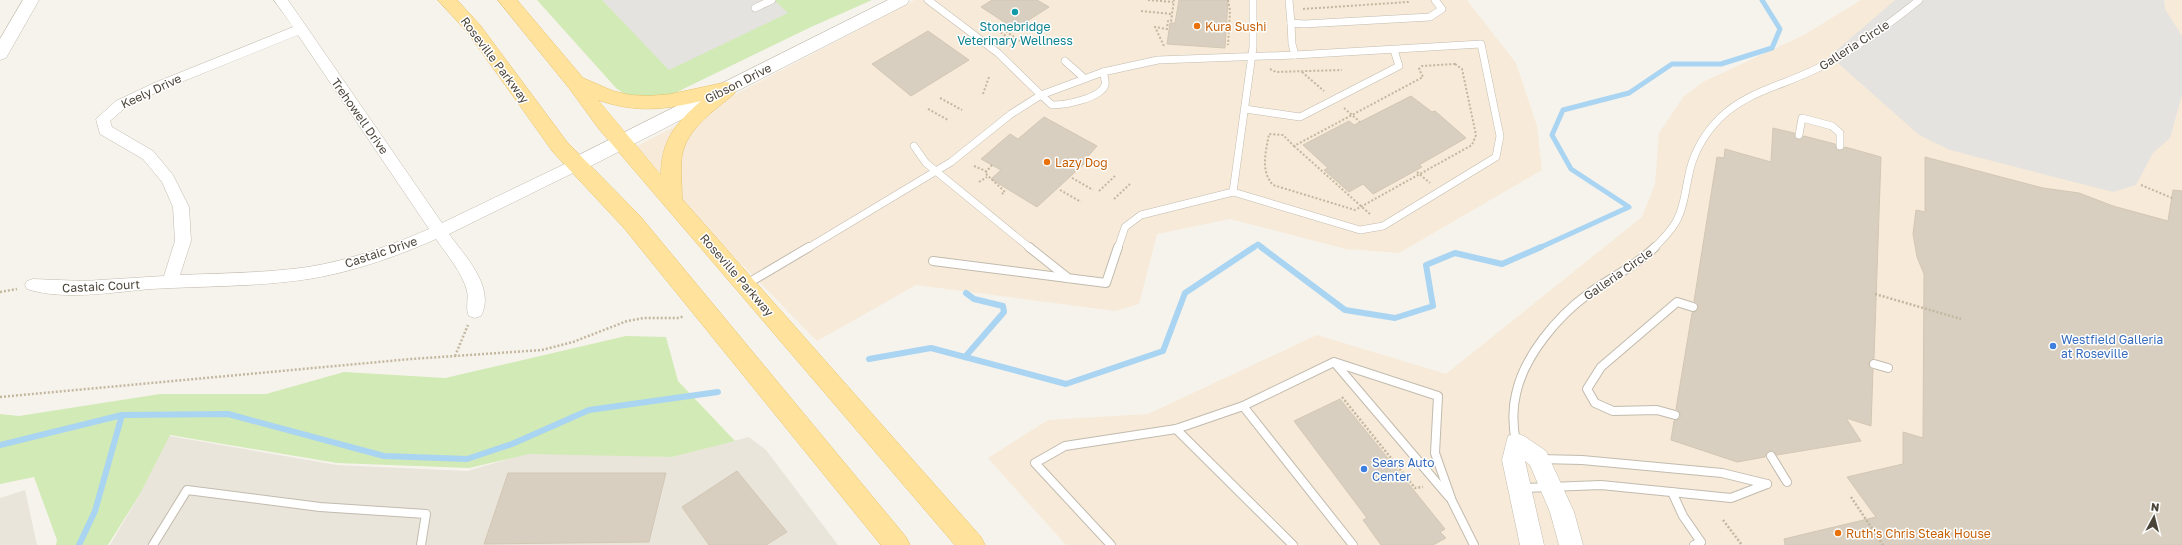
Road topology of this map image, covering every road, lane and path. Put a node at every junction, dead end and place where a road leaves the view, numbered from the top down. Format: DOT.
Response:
graph roads {
  1 [pos="31,0"];
  2 [pos="281,0"];
  3 [pos="446,0"];
  4 [pos="507,0"];
  5 [pos="772,0"];
  6 [pos="928,0"];
  7 [pos="1148,0"];
  8 [pos="1228,0"];
  9 [pos="1253,0"];
  10 [pos="1289,0"];
  11 [pos="1410,0"];
  12 [pos="1435,0"];
  13 [pos="1920,0"];
  14 [pos="1173,1"];
  15 [pos="891,2"];
  16 [pos="755,8"];
  17 [pos="1300,9"];
  18 [pos="1141,11"];
  19 [pos="1172,14"];
  20 [pos="1291,23"];
  21 [pos="300,29"];
  22 [pos="1022,42"];
  23 [pos="1010,47"];
  24 [pos="1166,47"];
  25 [pos="1228,50"];
  26 [pos="1394,50"];
  27 [pos="0,54"];
  28 [pos="1295,55"];
  29 [pos="1252,57"];
  30 [pos="1065,60"];
  31 [pos="1269,69"];
  32 [pos="1342,70"];
  33 [pos="1301,71"];
  34 [pos="1103,72"];
  35 [pos="989,77"];
  36 [pos="1084,78"];
  37 [pos="576,83"];
  38 [pos="727,88"];
  39 [pos="983,94"];
  40 [pos="1327,94"];
  41 [pos="1041,95"];
  42 [pos="940,98"];
  43 [pos="1341,106"];
  44 [pos="928,109"];
  45 [pos="1245,109"];
  46 [pos="962,110"];
  47 [pos="1352,115"];
  48 [pos="948,120"];
  49 [pos="1360,122"];
  50 [pos="1799,135"];
  51 [pos="622,142"];
  52 [pos="914,146"];
  53 [pos="1294,146"];
  54 [pos="1840,146"];
  55 [pos="576,165"];
  56 [pos="974,166"];
  57 [pos="992,166"];
  58 [pos="936,171"];
  59 [pos="986,171"];
  60 [pos="1115,176"];
  61 [pos="987,177"];
  62 [pos="1072,178"];
  63 [pos="979,182"];
  64 [pos="1130,184"];
  65 [pos="2141,186"];
  66 [pos="1060,190"];
  67 [pos="1093,190"];
  68 [pos="1099,190"];
  69 [pos="1233,192"];
  70 [pos="1000,195"];
  71 [pos="2172,198"];
  72 [pos="672,199"];
  73 [pos="1114,199"];
  74 [pos="1081,202"];
  75 [pos="1362,208"];
  76 [pos="1383,226"];
  77 [pos="441,232"];
  78 [pos="933,261"];
  79 [pos="1068,278"];
  80 [pos="170,282"];
  81 [pos="32,285"];
  82 [pos="745,285"];
  83 [pos="1875,294"];
  84 [pos="1693,307"];
  85 [pos="703,309"];
  86 [pos="475,311"];
  87 [pos="1961,319"];
  88 [pos="455,356"];
  89 [pos="1334,362"];
  90 [pos="1874,364"];
  91 [pos="1888,368"];
  92 [pos="0,397"];
  93 [pos="1342,397"];
  94 [pos="1243,406"];
  95 [pos="1675,415"];
  96 [pos="1176,429"];
  97 [pos="1514,452"];
  98 [pos="1771,456"];
  99 [pos="1538,458"];
  100 [pos="1787,482"];
  101 [pos="1426,486"];
  102 [pos="1549,486"];
  103 [pos="1520,488"];
  104 [pos="1672,492"];
  105 [pos="1851,497"];
  106 [pos="1452,501"];
  107 [pos="1724,520"];
  108 [pos="153,545"];
  109 [pos="421,545"];
  110 [pos="897,545"];
  111 [pos="972,545"];
  112 [pos="1111,545"];
  113 [pos="1293,545"];
  114 [pos="1353,545"];
  115 [pos="1474,545"];
  116 [pos="1532,545"];
  117 [pos="1571,545"];
  118 [pos="1694,545"];
  119 [pos="1742,545"];
  120 [pos="1883,545"];
  1 -- 27 [label="street"];
  2 -- 21 [label="street, Trehowell Drive"];
  3 -- 55 [label="main road, Roseville Parkway"];
  4 -- 37 [label="main road, Roseville Parkway"];
  5 -- 16 [label="lane"];
  6 -- 41 [label="lane"];
  7 -- 14 [label="path"];
  8 -- 25 [label="path"];
  9 -- 29 [label="lane"];
  10 -- 20 [label="lane"];
  11 -- 17 [label="path"];
  12 -- 20 [label="lane"];
  13 -- 97 [label="lane, Galleria Circle"];
  14 -- 19 [label="path"];
  15 -- 38 [label="street, Gibson Drive"];
  18 -- 19 [label="path"];
  19 -- 24 [label="path"];
  20 -- 28 [label="lane"];
  21 -- 77 [label="street, Trehowell Drive"];
  21 -- 80 [label="street, Keely Drive"];
  22 -- 23 [label="path"];
  26 -- 28 [label="lane"];
  26 -- 45 [label="lane"];
  26 -- 76 [label="lane"];
  28 -- 29 [label="lane"];
  29 -- 34 [label="lane"];
  29 -- 45 [label="lane"];
  30 -- 36 [label="lane"];
  31 -- 33 [label="path"];
  32 -- 33 [label="path"];
  33 -- 40 [label="path"];
  34 -- 36 [label="lane"];
  34 -- 41 [label="lane"];
  35 -- 39 [label="path"];
  36 -- 41 [label="lane"];
  37 -- 38 [label="main road"];
  37 -- 51 [label="main road, Roseville Parkway"];
  38 -- 51 [label="street, Gibson Drive"];
  38 -- 72 [label="main road"];
  41 -- 58 [label="lane"];
  42 -- 46 [label="path"];
  43 -- 47 [label="path"];
  44 -- 48 [label="path"];
  45 -- 69 [label="lane"];
  47 -- 49 [label="path"];
  47 -- 53 [label="path"];
  47 -- 75 [label="path"];
  50 -- 54 [label="lane"];
  51 -- 55 [label="street, Gibson Drive"];
  51 -- 72 [label="main road, Roseville Parkway"];
  52 -- 58 [label="lane"];
  53 -- 75 [label="path"];
  53 -- 75 [label="path"];
  55 -- 77 [label="street, Castaic Drive"];
  55 -- 85 [label="main road, Roseville Parkway"];
  56 -- 59 [label="path"];
  57 -- 59 [label="path"];
  58 -- 79 [label="lane"];
  58 -- 82 [label="lane"];
  59 -- 61 [label="path"];
  60 -- 68 [label="path"];
  61 -- 63 [label="path"];
  61 -- 70 [label="path"];
  62 -- 67 [label="path"];
  64 -- 73 [label="path"];
  65 -- 71 [label="path"];
  66 -- 74 [label="path"];
  69 -- 76 [label="lane"];
  69 -- 79 [label="lane"];
  72 -- 82 [label="main road, Roseville Parkway"];
  75 -- 76 [label="path"];
  77 -- 80 [label="street, Castaic Drive"];
  77 -- 86 [label="street, Trehowell Drive"];
  78 -- 79 [label="lane"];
  80 -- 81 [label="street, Castaic Court"];
  82 -- 111 [label="main road, Roseville Parkway"];
  83 -- 87 [label="path"];
  84 -- 95 [label="lane"];
  85 -- 88 [label="path"];
  85 -- 110 [label="main road, Roseville Parkway"];
  86 -- 88 [label="path"];
  88 -- 92 [label="path"];
  89 -- 94 [label="lane"];
  89 -- 106 [label="lane"];
  89 -- 106 [label="lane"];
  90 -- 91 [label="lane"];
  93 -- 101 [label="path"];
  94 -- 96 [label="lane"];
  94 -- 114 [label="lane"];
  96 -- 112 [label="lane"];
  96 -- 113 [label="lane"];
  97 -- 99 [label="street"];
  97 -- 103 [label="street, Galleria Circle"];
  98 -- 100 [label="lane"];
  99 -- 102 [label="street"];
  99 -- 104 [label="lane"];
  102 -- 103 [label="lane"];
  102 -- 104 [label="lane"];
  102 -- 117 [label="street"];
  103 -- 116 [label="street, Galleria Circle"];
  104 -- 118 [label="lane"];
  105 -- 120 [label="path"];
  106 -- 115 [label="lane"];
  107 -- 119 [label="path"];
  108 -- 109 [label="lane"];
}
